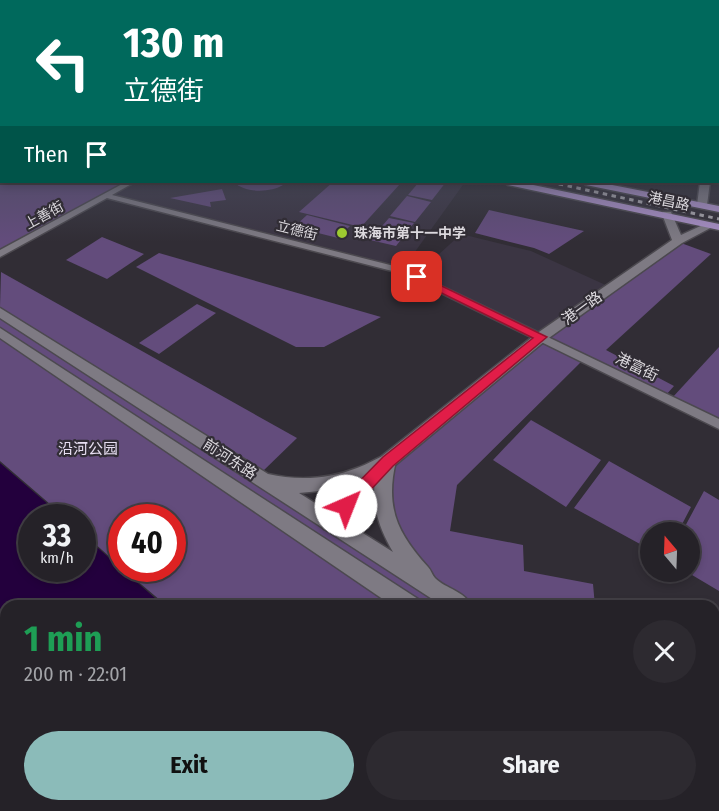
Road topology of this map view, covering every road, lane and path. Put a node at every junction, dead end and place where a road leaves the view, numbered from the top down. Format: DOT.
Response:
graph roads {
  1 [pos="129,183"];
  2 [pos="513,183"];
  3 [pos="591,183"];
  4 [pos="705,183"];
  5 [pos="106,196"];
  6 [pos="702,205"];
  7 [pos="719,209"];
  8 [pos="667,214"];
  9 [pos="715,226"];
  10 [pos="678,241"];
  11 [pos="0,254"];
  12 [pos="0,312"];
  13 [pos="0,333"];
  14 [pos="541,337"];
  15 [pos="719,423"];
  16 [pos="388,461"];
  17 [pos="260,478"];
  18 [pos="330,523"];
  19 [pos="402,600"];
  20 [pos="452,600"];
  21 [pos="454,600"];
  1 -- 5 [label="street, 上善街"];
  2 -- 8 [label="main road, 港昌路"];
  3 -- 6 [label="main road, 港昌路"];
  4 -- 6 [label="main road"];
  5 -- 11 [label="street, 上善街"];
  5 -- 14 [label="street, 立德街"];
  6 -- 7 [label="main road, 港昌路"];
  8 -- 9 [label="main road, 港昌路"];
  8 -- 10 [label="main road"];
  9 -- 10 [label="main road, 港一路"];
  10 -- 14 [label="main road, 港一路"];
  12 -- 17 [label="main road, 前河东路"];
  13 -- 19 [label="main road, 前河东路"];
  14 -- 15 [label="street, 港富街"];
  14 -- 16 [label="main road, 港一路"];
  16 -- 17 [label="main road"];
  16 -- 18 [label="main road, 港一路"];
  16 -- 21 [label="main road"];
  17 -- 18 [label="main road, 前河东路"];
  18 -- 20 [label="main road, 前河东路"];
}
